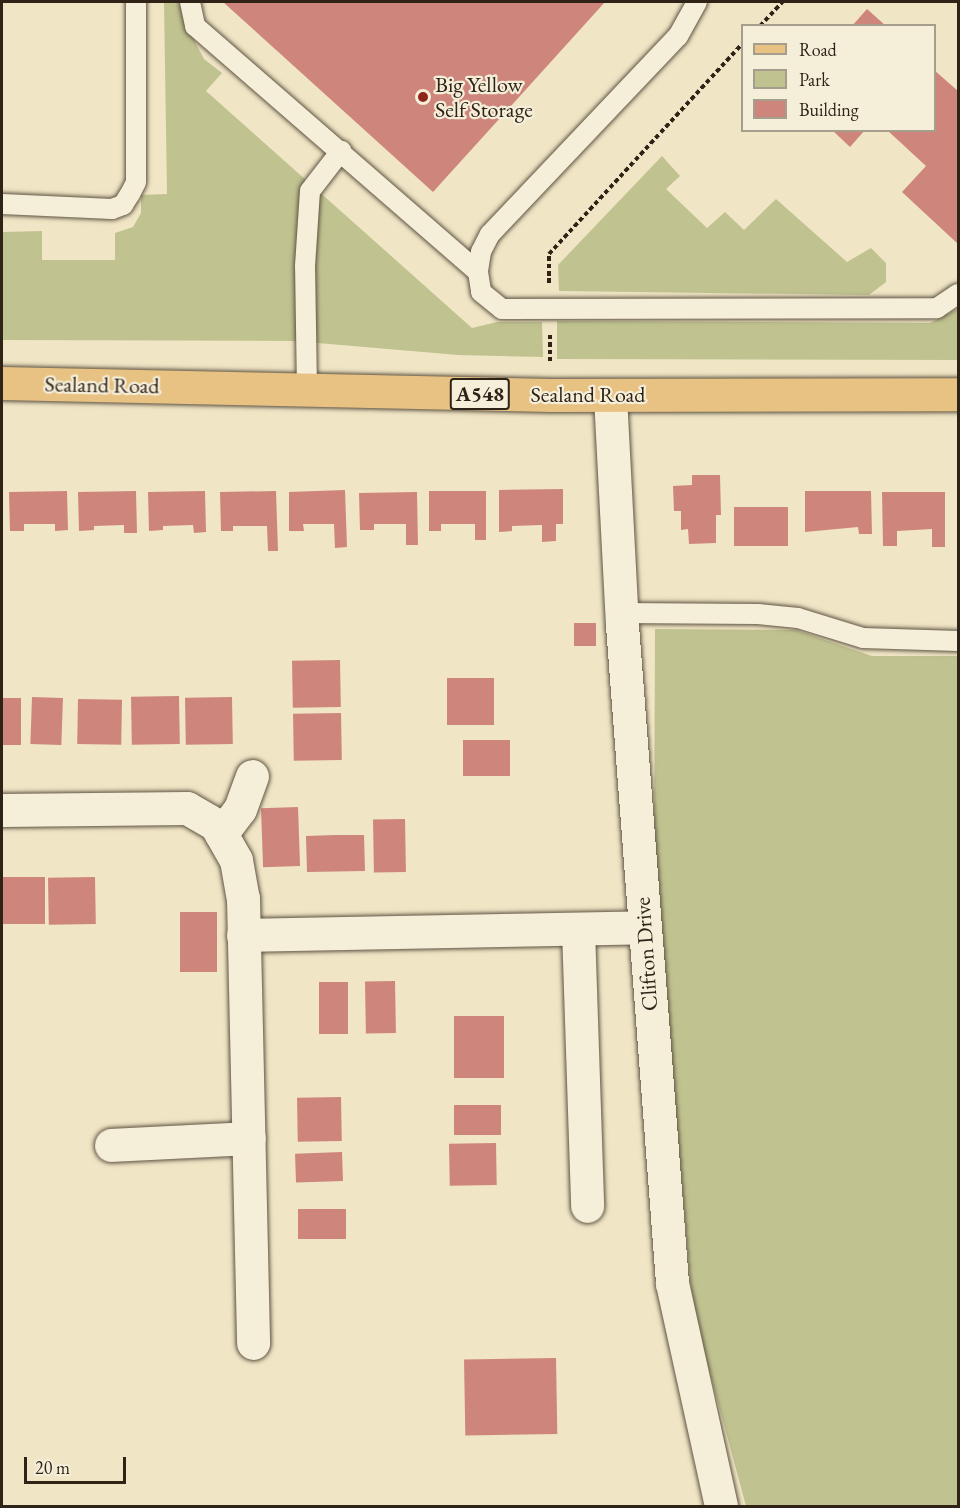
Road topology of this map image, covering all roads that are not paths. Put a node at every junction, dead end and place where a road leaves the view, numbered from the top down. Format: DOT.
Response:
graph roads {
  1 [pos="136,2"];
  2 [pos="190,2"];
  3 [pos="697,2"];
  4 [pos="340,151"];
  5 [pos="2,204"];
  6 [pos="478,272"];
  7 [pos="958,294"];
  8 [pos="2,383"];
  9 [pos="307,390"];
  10 [pos="958,394"];
  11 [pos="610,396"];
  12 [pos="621,613"];
  13 [pos="958,641"];
  14 [pos="252,776"];
  15 [pos="2,810"];
  16 [pos="221,834"];
  17 [pos="643,927"];
  18 [pos="578,929"];
  19 [pos="243,934"];
  20 [pos="249,1138"];
  21 [pos="111,1145"];
  22 [pos="587,1206"];
  23 [pos="253,1343"];
  24 [pos="721,1506"];
  1 -- 5 [label="lane"];
  2 -- 4 [label="lane"];
  3 -- 6 [label="lane"];
  4 -- 6 [label="lane"];
  4 -- 9 [label="lane"];
  6 -- 7 [label="lane"];
  8 -- 9 [label="main road, Sealand Road / A548"];
  9 -- 11 [label="main road, Sealand Road / A548"];
  10 -- 11 [label="main road, Sealand Road / A548"];
  11 -- 12 [label="street, Clifton Drive"];
  12 -- 13 [label="lane"];
  12 -- 17 [label="street, Clifton Drive"];
  14 -- 16 [label="street"];
  15 -- 16 [label="street"];
  16 -- 19 [label="street"];
  17 -- 18 [label="street"];
  17 -- 24 [label="street, Clifton Drive"];
  18 -- 19 [label="street"];
  18 -- 22 [label="street"];
  19 -- 20 [label="street"];
  20 -- 21 [label="street"];
  20 -- 23 [label="street"];
}
